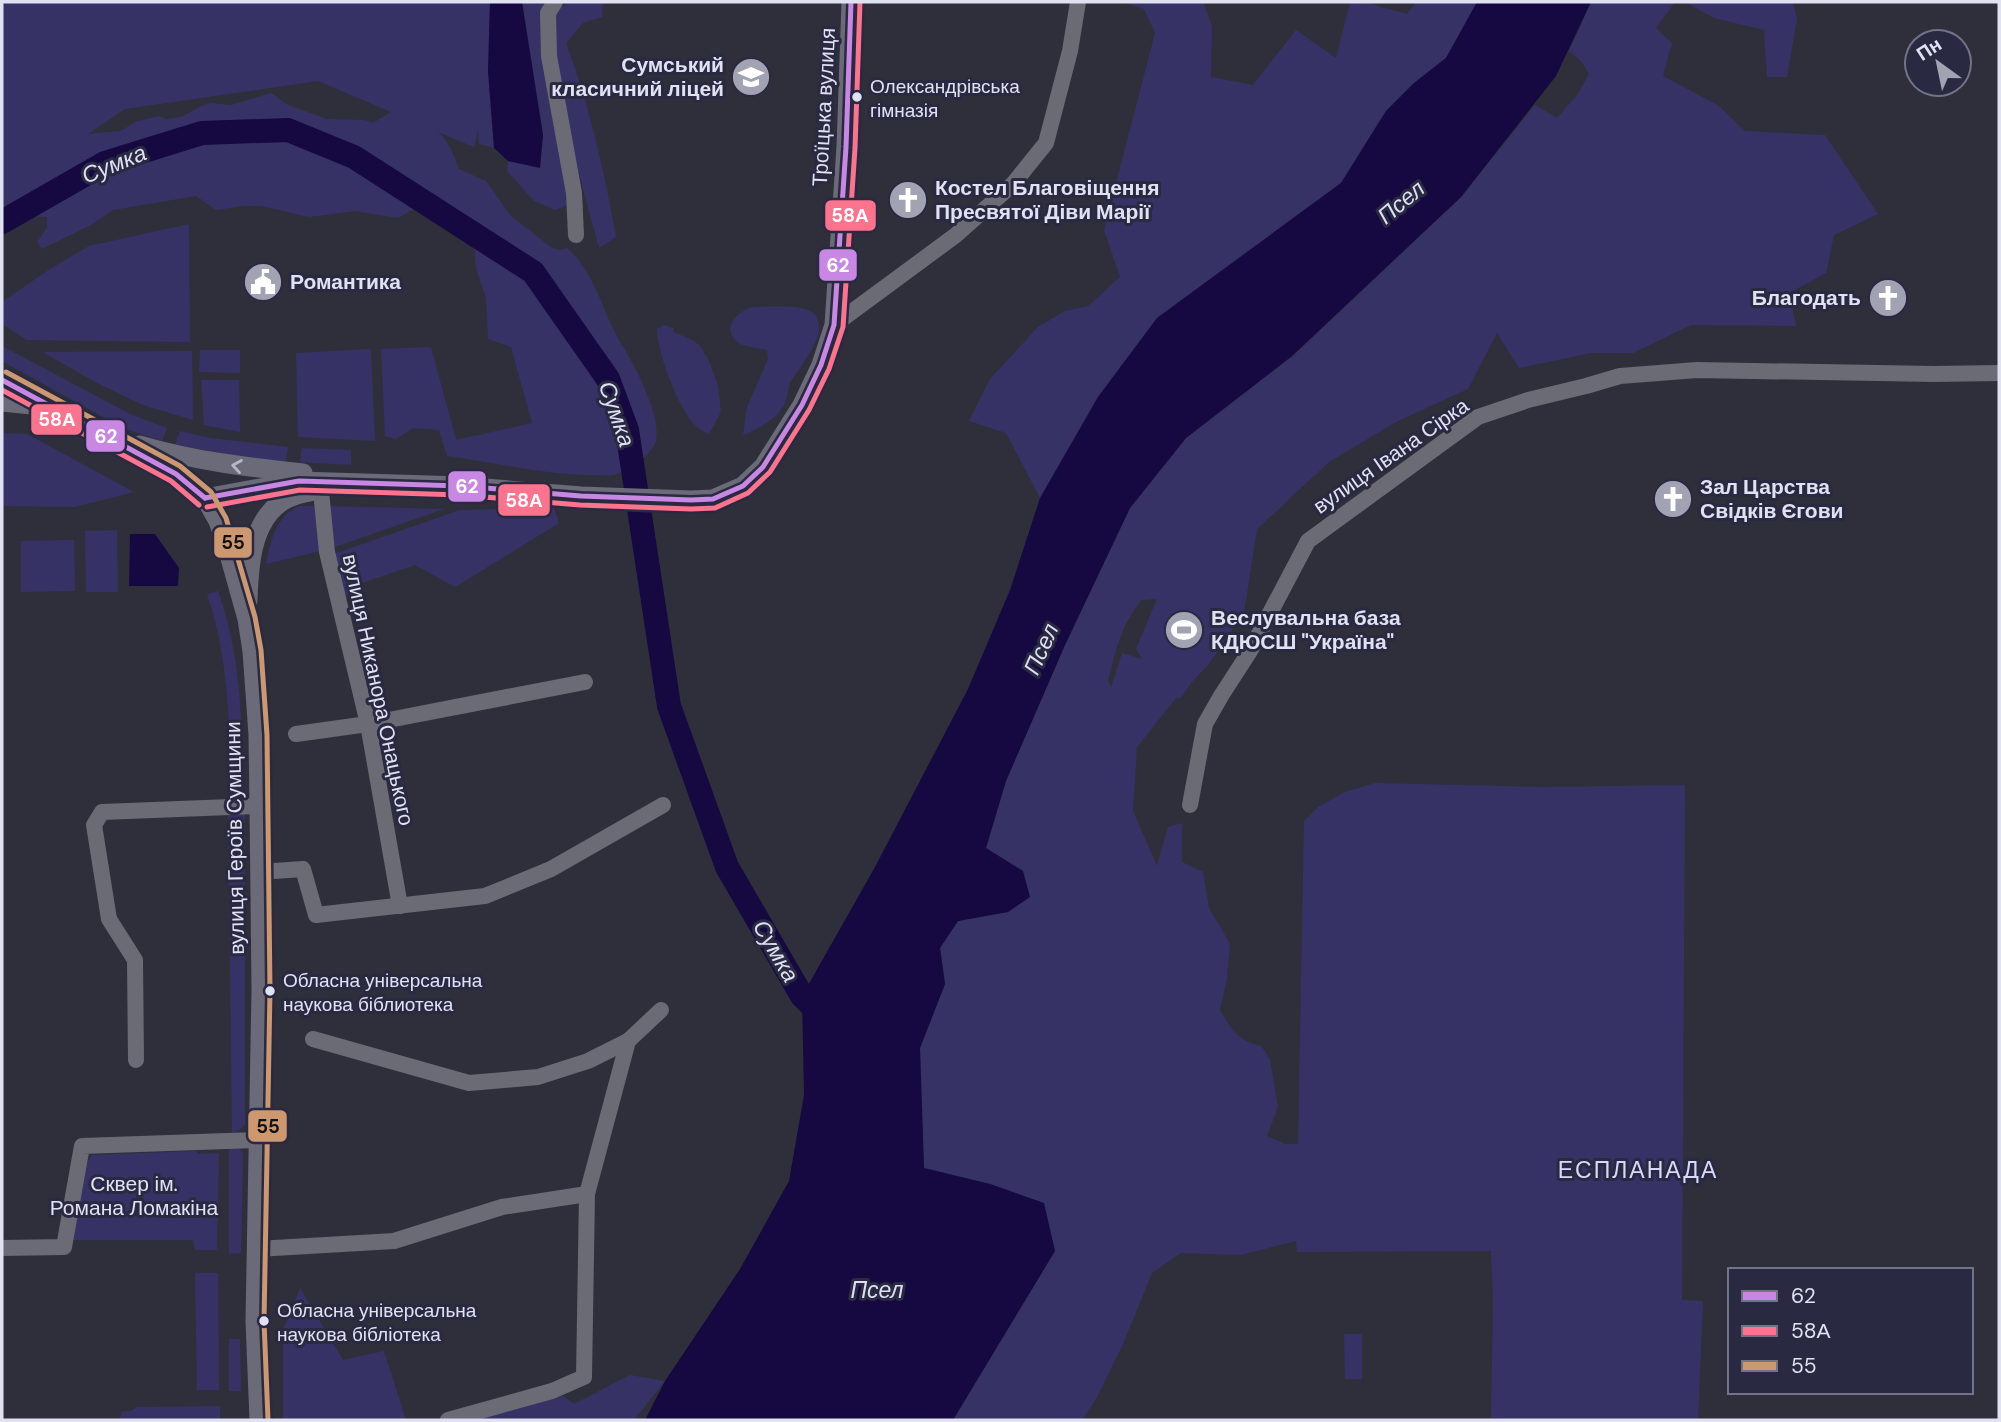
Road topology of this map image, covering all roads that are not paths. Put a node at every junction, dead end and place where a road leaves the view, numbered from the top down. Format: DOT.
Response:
graph roads {
  1 [pos="555,2"];
  2 [pos="851,2"];
  3 [pos="1078,2"];
  4 [pos="576,235"];
  5 [pos="834,325"];
  6 [pos="1999,373"];
  7 [pos="2,380"];
  8 [pos="2,402"];
  9 [pos="51,407"];
  10 [pos="111,440"];
  11 [pos="353,482"];
  12 [pos="320,486"];
  13 [pos="205,498"];
  14 [pos="247,619"];
  15 [pos="585,682"];
  16 [pos="368,724"];
  17 [pos="296,734"];
  18 [pos="663,805"];
  19 [pos="259,806"];
  20 [pos="1190,806"];
  21 [pos="260,872"];
  22 [pos="400,906"];
  23 [pos="661,1010"];
  24 [pos="313,1038"];
  25 [pos="628,1041"];
  26 [pos="136,1060"];
  27 [pos="258,1140"];
  28 [pos="587,1194"];
  29 [pos="2,1248"];
  30 [pos="257,1249"];
  31 [pos="259,1420"];
  32 [pos="448,1420"];
  1 -- 4 [label="street"];
  2 -- 5 [label="main road, Троїцька вулиця"];
  3 -- 5 [label="street"];
  5 -- 11 [label="main road, Троїцька вулиця"];
  6 -- 20 [label="street, вулиця Івана Сірка"];
  7 -- 9 [label="main road, вулиця Героїв Сумщини"];
  8 -- 9 [label="main road"];
  9 -- 10 [label="main road, вулиця Героїв Сумщини"];
  11 -- 10 [label="main road, one-way"];
  10 -- 13 [label="main road, вулиця Героїв Сумщини"];
  11 -- 12 [label="main road, Троїцька вулиця"];
  12 -- 13 [label="main road, Троїцька вулиця"];
  12 -- 14 [label="main road"];
  12 -- 16 [label="street, вулиця Никанора Онацького"];
  13 -- 14 [label="main road, вулиця Героїв Сумщини"];
  14 -- 19 [label="main road, вулиця Героїв Сумщини"];
  15 -- 16 [label="street"];
  16 -- 17 [label="street"];
  16 -- 22 [label="street, вулиця Никанора Онацького"];
  18 -- 22 [label="street"];
  19 -- 21 [label="main road, вулиця Героїв Сумщини"];
  19 -- 26 [label="street"];
  21 -- 22 [label="street"];
  21 -- 27 [label="main road, вулиця Героїв Сумщини"];
  23 -- 25 [label="street"];
  24 -- 25 [label="street"];
  25 -- 28 [label="street"];
  27 -- 29 [label="street"];
  27 -- 30 [label="main road, вулиця Героїв Сумщини"];
  28 -- 30 [label="street"];
  28 -- 32 [label="street"];
  30 -- 31 [label="main road, вулиця Героїв Сумщини"];
}
